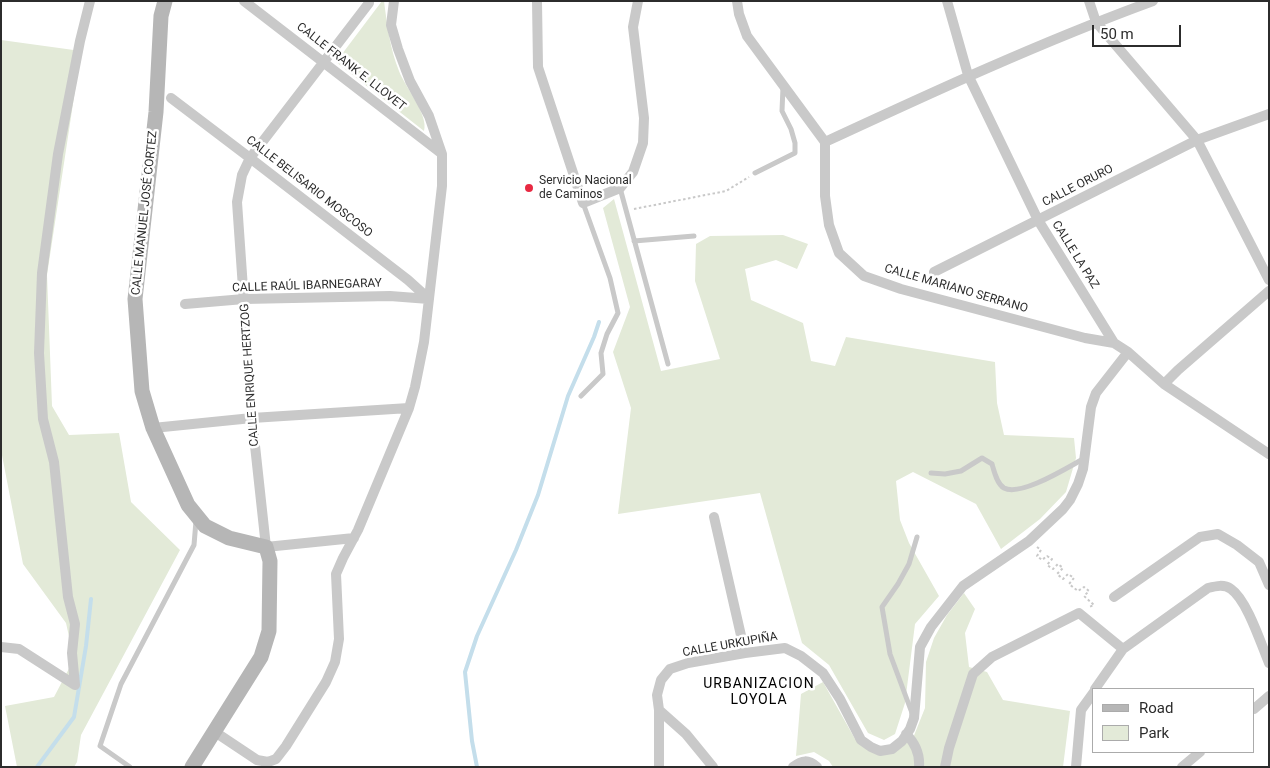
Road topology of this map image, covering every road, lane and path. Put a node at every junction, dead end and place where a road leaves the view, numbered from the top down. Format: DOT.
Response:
graph roads {
  1 [pos="90,1"];
  2 [pos="165,1"];
  3 [pos="244,1"];
  4 [pos="394,1"];
  5 [pos="537,1"];
  6 [pos="638,1"];
  7 [pos="737,1"];
  8 [pos="947,1"];
  9 [pos="1089,1"];
  10 [pos="1153,1"];
  11 [pos="369,3"];
  12 [pos="1096,22"];
  13 [pos="324,62"];
  14 [pos="968,76"];
  15 [pos="783,86"];
  16 [pos="171,98"];
  17 [pos="1269,114"];
  18 [pos="1197,140"];
  19 [pos="825,142"];
  20 [pos="442,154"];
  21 [pos="250,158"];
  22 [pos="755,173"];
  23 [pos="620,188"];
  24 [pos="583,203"];
  25 [pos="626,210"];
  26 [pos="1038,220"];
  27 [pos="694,236"];
  28 [pos="634,241"];
  29 [pos="934,272"];
  30 [pos="1269,280"];
  31 [pos="902,288"];
  32 [pos="1269,291"];
  33 [pos="244,299"];
  34 [pos="429,299"];
  35 [pos="185,304"];
  36 [pos="1114,343"];
  37 [pos="1128,352"];
  38 [pos="668,364"];
  39 [pos="1164,384"];
  40 [pos="581,396"];
  41 [pos="409,408"];
  42 [pos="252,418"];
  43 [pos="153,428"];
  44 [pos="1269,454"];
  45 [pos="1085,458"];
  46 [pos="931,473"];
  47 [pos="197,516"];
  48 [pos="714,516"];
  49 [pos="916,537"];
  50 [pos="354,538"];
  51 [pos="1029,541"];
  52 [pos="266,547"];
  53 [pos="1269,585"];
  54 [pos="1114,597"];
  55 [pos="1080,612"];
  56 [pos="1,647"];
  57 [pos="1123,649"];
  58 [pos="745,653"];
  59 [pos="1269,663"];
  60 [pos="1096,688"];
  61 [pos="1092,694"];
  62 [pos="1269,696"];
  63 [pos="1255,707"];
  64 [pos="659,710"];
  65 [pos="914,718"];
  66 [pos="215,732"];
  67 [pos="906,734"];
  68 [pos="1199,753"];
  69 [pos="270,764"];
  70 [pos="130,767"];
  71 [pos="192,767"];
  72 [pos="659,767"];
  73 [pos="713,767"];
  74 [pos="793,767"];
  75 [pos="817,767"];
  76 [pos="919,767"];
  77 [pos="945,767"];
  78 [pos="1076,767"];
  79 [pos="1182,767"];
  1 -- 56 [label="street"];
  2 -- 43 [label="street, CALLE MANUEL JOSÉ CORTEZ"];
  3 -- 13 [label="street, CALLE FRANK E. LLOVET"];
  4 -- 20 [label="street"];
  5 -- 24 [label="street"];
  6 -- 23 [label="street"];
  7 -- 15 [label="street"];
  8 -- 14 [label="street, CALLE LA PAZ"];
  9 -- 12 [label="street"];
  10 -- 12 [label="street"];
  11 -- 13 [label="street, CALLE ENRIQUE HERTZOG"];
  12 -- 14 [label="street"];
  12 -- 18 [label="street"];
  13 -- 20 [label="street, CALLE FRANK E. LLOVET"];
  13 -- 21 [label="street, CALLE ENRIQUE HERTZOG"];
  14 -- 19 [label="street"];
  14 -- 26 [label="street, CALLE LA PAZ"];
  15 -- 19 [label="street"];
  15 -- 22 [label="lane"];
  16 -- 21 [label="street, CALLE BELISARIO MOSCOSO"];
  17 -- 18 [label="street, CALLE ORURO"];
  18 -- 26 [label="street, CALLE ORURO"];
  18 -- 30 [label="street"];
  19 -- 31 [label="street, CALLE MARIANO SERRANO"];
  20 -- 34 [label="street"];
  21 -- 33 [label="street, CALLE ENRIQUE HERTZOG"];
  21 -- 34 [label="street, CALLE BELISARIO MOSCOSO"];
  22 -- 25 [label="path"];
  23 -- 24 [label="street"];
  23 -- 25 [label="lane"];
  24 -- 40 [label="lane"];
  25 -- 28 [label="lane"];
  26 -- 29 [label="street, CALLE ORURO"];
  26 -- 36 [label="street, CALLE LA PAZ"];
  27 -- 28 [label="lane"];
  28 -- 38 [label="lane"];
  29 -- 31 [label="path"];
  31 -- 36 [label="street, CALLE MARIANO SERRANO"];
  32 -- 39 [label="street"];
  33 -- 34 [label="street, CALLE RAÚL IBARNEGARAY"];
  33 -- 35 [label="street, CALLE RAÚL IBARNEGARAY"];
  33 -- 42 [label="street, CALLE ENRIQUE HERTZOG"];
  34 -- 41 [label="street"];
  36 -- 37 [label="street, CALLE LA PAZ"];
  37 -- 39 [label="street, CALLE LA PAZ"];
  37 -- 45 [label="street, CALLE URKUPIÑA"];
  39 -- 44 [label="street, CALLE LA PAZ"];
  41 -- 42 [label="street"];
  41 -- 50 [label="street"];
  42 -- 43 [label="street"];
  42 -- 52 [label="street, CALLE ENRIQUE HERTZOG"];
  43 -- 47 [label="street, CALLE MANUEL JOSÉ CORTEZ"];
  45 -- 46 [label="lane"];
  45 -- 51 [label="street, CALLE URKUPIÑA"];
  47 -- 52 [label="street, CALLE MANUEL JOSÉ CORTEZ"];
  47 -- 70 [label="lane"];
  48 -- 58 [label="street"];
  49 -- 65 [label="lane"];
  50 -- 52 [label="street"];
  50 -- 69 [label="street"];
  51 -- 55 [label="path"];
  51 -- 65 [label="street, CALLE URKUPIÑA"];
  52 -- 66 [label="street, CALLE ENRIQUE HERTZOG"];
  53 -- 54 [label="street"];
  55 -- 57 [label="street"];
  55 -- 77 [label="street"];
  57 -- 59 [label="street"];
  57 -- 60 [label="street"];
  58 -- 64 [label="street, CALLE URKUPIÑA"];
  58 -- 67 [label="street, CALLE URKUPIÑA"];
  61 -- 78 [label="street"];
  62 -- 63 [label="street"];
  64 -- 72 [label="street, CALLE URKUPIÑA"];
  64 -- 73 [label="street"];
  65 -- 67 [label="street, CALLE URKUPIÑA"];
  66 -- 69 [label="street"];
  66 -- 71 [label="street, CALLE ENRIQUE HERTZOG"];
  67 -- 76 [label="street"];
  68 -- 79 [label="street"];
  74 -- 75 [label="street"];
}
